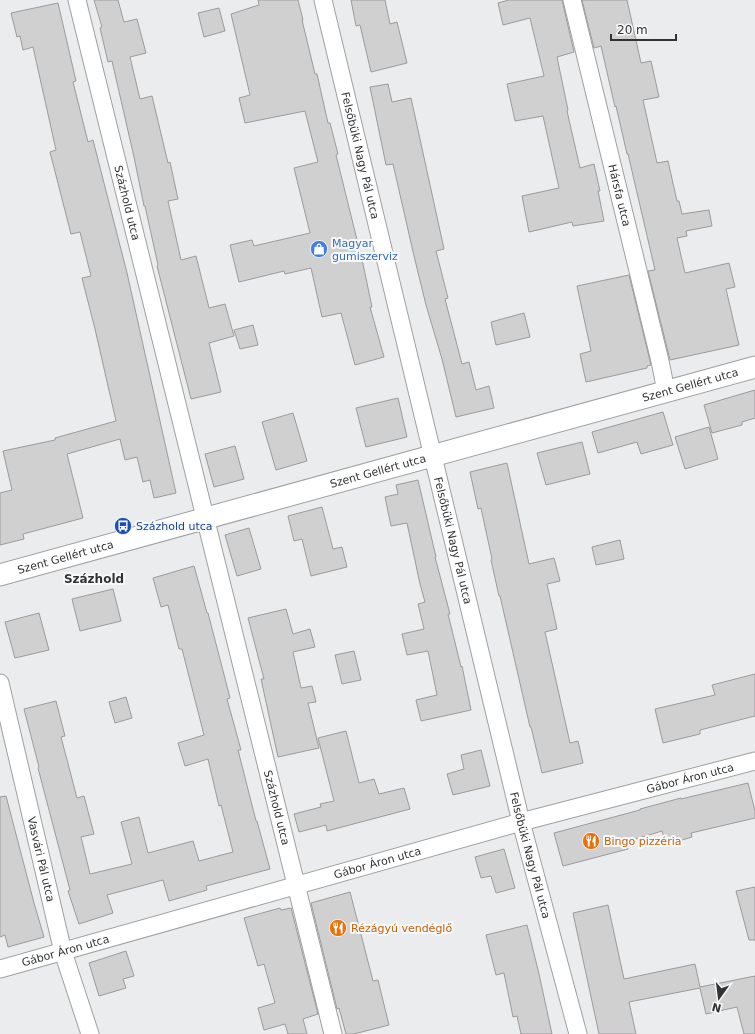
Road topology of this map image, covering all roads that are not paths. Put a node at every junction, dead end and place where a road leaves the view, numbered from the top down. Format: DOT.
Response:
graph roads {
  1 [pos="76,0"];
  2 [pos="322,0"];
  3 [pos="572,0"];
  4 [pos="755,367"];
  5 [pos="666,391"];
  6 [pos="432,455"];
  7 [pos="205,518"];
  8 [pos="0,575"];
  9 [pos="0,683"];
  10 [pos="755,761"];
  11 [pos="521,822"];
  12 [pos="295,886"];
  13 [pos="63,952"];
  14 [pos="0,969"];
  15 [pos="90,1034"];
  16 [pos="333,1034"];
  17 [pos="578,1034"];
  1 -- 7 [label="street, Százhold utca"];
  2 -- 6 [label="street, Felsőbüki Nagy Pál utca"];
  3 -- 5 [label="street, Hársfa utca"];
  4 -- 5 [label="street, Szent Gellért utca"];
  5 -- 6 [label="street, Szent Gellért utca"];
  6 -- 7 [label="street, Szent Gellért utca"];
  6 -- 11 [label="street, Felsőbüki Nagy Pál utca"];
  7 -- 8 [label="street, Szent Gellért utca"];
  7 -- 12 [label="street, Százhold utca"];
  9 -- 13 [label="street, Vasvári Pál utca"];
  10 -- 11 [label="street, Gábor Áron utca"];
  11 -- 12 [label="street, Gábor Áron utca"];
  11 -- 17 [label="street, Felsőbüki Nagy Pál utca"];
  12 -- 13 [label="street, Gábor Áron utca"];
  12 -- 16 [label="street, Százhold utca"];
  13 -- 14 [label="street, Gábor Áron utca"];
  13 -- 15 [label="street, Vasvári Pál utca"];
}
